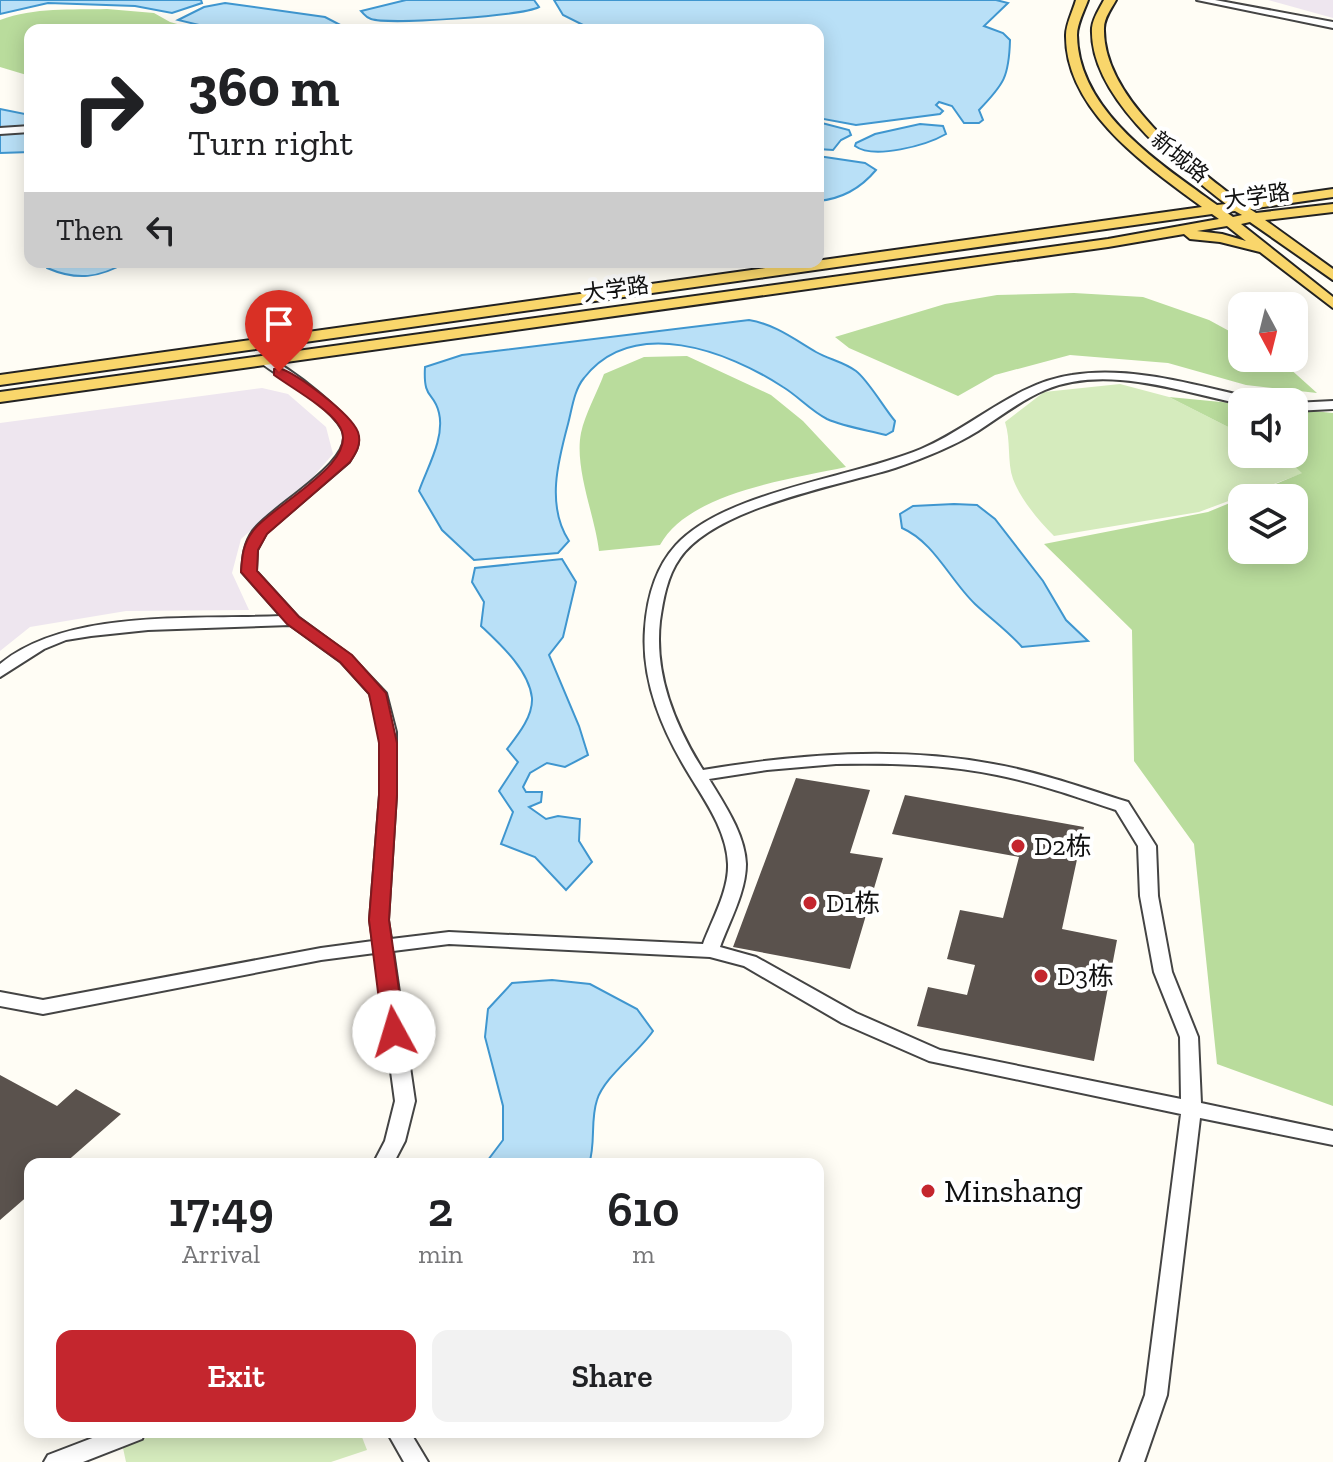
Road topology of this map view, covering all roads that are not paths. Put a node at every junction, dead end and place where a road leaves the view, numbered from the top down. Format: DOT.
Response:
graph roads {
  1 [pos="1082,0"];
  2 [pos="1110,0"];
  3 [pos="1201,0"];
  4 [pos="1333,25"];
  5 [pos="24,129"];
  6 [pos="0,131"];
  7 [pos="1168,173"];
  8 [pos="1204,177"];
  9 [pos="1328,201"];
  10 [pos="1240,206"];
  11 [pos="1214,209"];
  12 [pos="1256,217"];
  13 [pos="1147,220"];
  14 [pos="1229,221"];
  15 [pos="1142,237"];
  16 [pos="1281,263"];
  17 [pos="1316,263"];
  18 [pos="824,265"];
  19 [pos="799,268"];
  20 [pos="1333,276"];
  21 [pos="581,298"];
  22 [pos="1333,304"];
  23 [pos="591,315"];
  24 [pos="265,360"];
  25 [pos="0,380"];
  26 [pos="0,397"];
  27 [pos="1228,398"];
  28 [pos="1333,405"];
  29 [pos="1308,406"];
  30 [pos="293,620"];
  31 [pos="0,672"];
  32 [pos="698,776"];
  33 [pos="385,944"];
  34 [pos="710,951"];
  35 [pos="0,999"];
  36 [pos="1191,1109"];
  37 [pos="1333,1138"];
  38 [pos="386,1158"];
  39 [pos="118,1438"];
  40 [pos="400,1438"];
  41 [pos="408,1461"];
  42 [pos="56,1462"];
  43 [pos="1132,1462"];
  1 -- 7 [label="main road, 新城路"];
  2 -- 8 [label="main road, 新城路"];
  3 -- 4 [label="street"];
  5 -- 6 [label="street"];
  7 -- 11 [label="main road, 新城路"];
  7 -- 13 [label="main road"];
  8 -- 9 [label="main road"];
  8 -- 10 [label="main road, 新城路"];
  9 -- 10 [label="main road, 大学路"];
  9 -- 12 [label="main road, 大学路"];
  9 -- 17 [label="main road"];
  10 -- 11 [label="main road, 大学路"];
  10 -- 12 [label="main road, 新城路"];
  11 -- 13 [label="main road, 大学路"];
  11 -- 14 [label="main road, 新城路"];
  12 -- 14 [label="main road, 大学路"];
  12 -- 17 [label="main road, 新城路"];
  13 -- 18 [label="main road, 大学路"];
  14 -- 15 [label="main road, 大学路"];
  14 -- 16 [label="main road, 新城路"];
  15 -- 16 [label="main road"];
  15 -- 23 [label="main road, 大学路"];
  16 -- 22 [label="main road, 新城路"];
  17 -- 20 [label="main road, 新城路"];
  19 -- 21 [label="main road, 大学路"];
  21 -- 23 [label="main road"];
  21 -- 25 [label="main road, 大学路"];
  23 -- 24 [label="main road, 大学路"];
  24 -- 26 [label="main road, 大学路"];
  24 -- 30 [label="street"];
  27 -- 32 [label="street"];
  28 -- 29 [label="street"];
  30 -- 31 [label="street"];
  30 -- 33 [label="street"];
  32 -- 34 [label="street"];
  32 -- 36 [label="street"];
  33 -- 34 [label="street"];
  33 -- 35 [label="street"];
  33 -- 38 [label="street"];
  34 -- 36 [label="street"];
  36 -- 37 [label="street"];
  36 -- 43 [label="street"];
  39 -- 42 [label="street"];
  40 -- 41 [label="street"];
}
